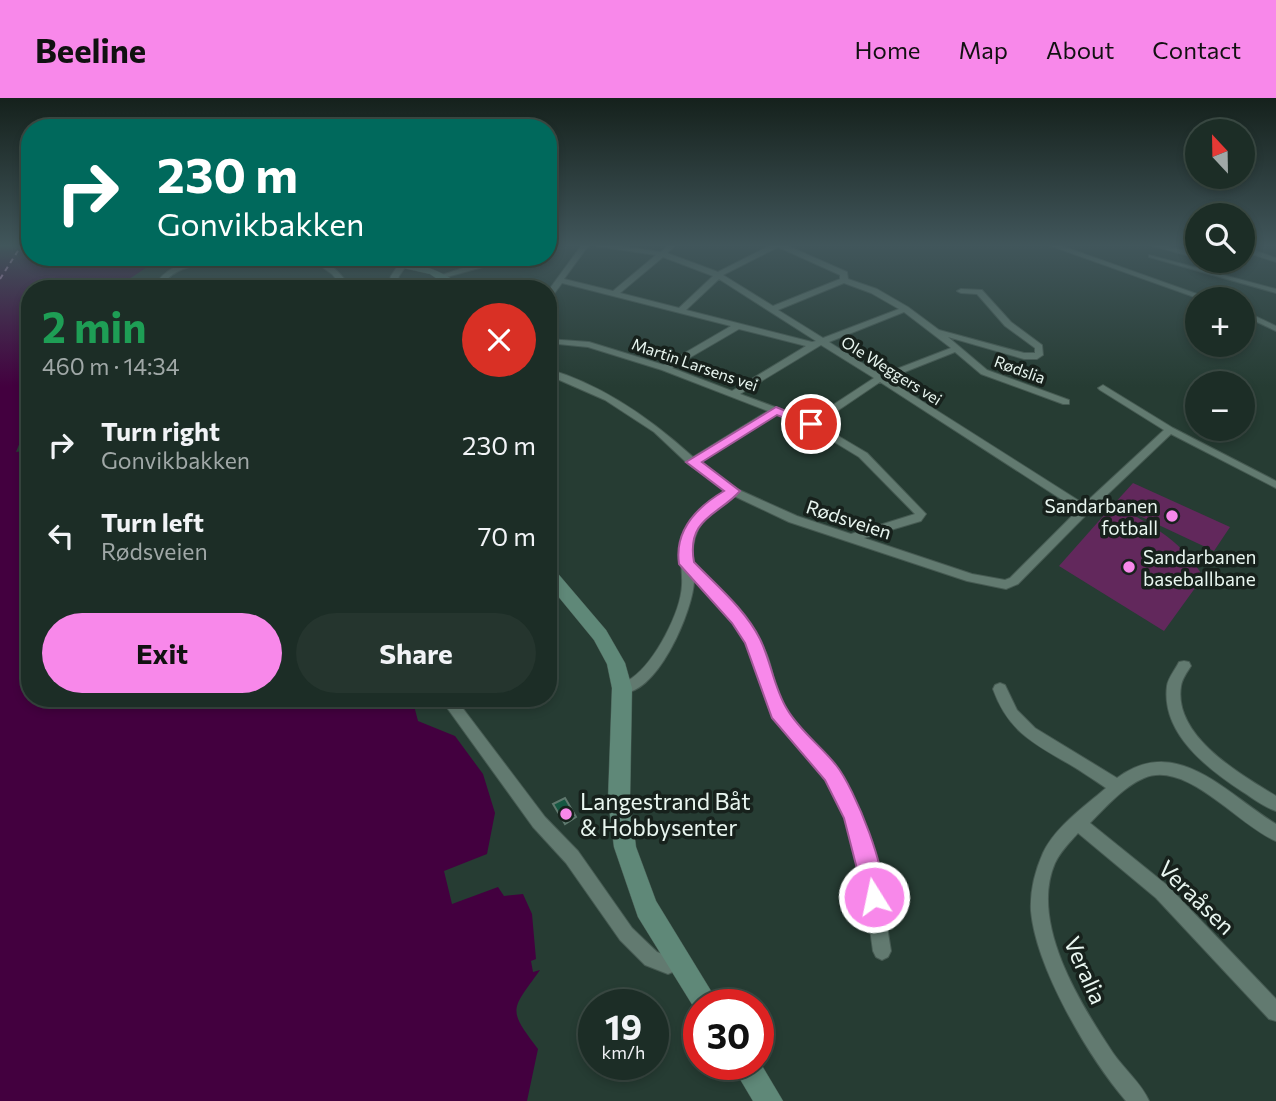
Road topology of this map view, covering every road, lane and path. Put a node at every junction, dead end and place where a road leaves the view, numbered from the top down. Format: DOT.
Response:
graph roads {
  1 [pos="615,293"];
  2 [pos="700,293"];
  3 [pos="745,293"];
  4 [pos="813,293"];
  5 [pos="877,293"];
  6 [pos="980,293"];
  7 [pos="771,310"];
  8 [pos="905,310"];
  9 [pos="681,312"];
  10 [pos="1255,318"];
  11 [pos="738,326"];
  12 [pos="1276,329"];
  13 [pos="936,331"];
  14 [pos="557,342"];
  15 [pos="817,344"];
  16 [pos="955,349"];
  17 [pos="665,368"];
  18 [pos="557,376"];
  19 [pos="879,379"];
  20 [pos="1103,388"];
  21 [pos="735,393"];
  22 [pos="1066,402"];
  23 [pos="776,410"];
  24 [pos="811,424"];
  25 [pos="1170,430"];
  26 [pos="692,462"];
  27 [pos="1276,485"];
  28 [pos="733,491"];
  29 [pos="1085,509"];
  30 [pos="852,538"];
  31 [pos="687,564"];
  32 [pos="557,584"];
  33 [pos="1184,666"];
  34 [pos="622,688"];
  35 [pos="1000,689"];
  36 [pos="454,707"];
  37 [pos="1117,787"];
  38 [pos="1276,804"];
  39 [pos="1079,823"];
  40 [pos="1276,833"];
  41 [pos="882,951"];
  42 [pos="678,961"];
  43 [pos="696,989"];
  44 [pos="1276,1012"];
  45 [pos="755,1080"];
  46 [pos="769,1101"];
  47 [pos="1139,1101"];
  1 -- 9 [label="street"];
  2 -- 9 [label="street"];
  3 -- 7 [label="street, Ole Weggers vei"];
  4 -- 7 [label="street"];
  5 -- 8 [label="street, Rødslia"];
  6 -- 13 [label="street, Rødslia"];
  7 -- 15 [label="street, Ole Weggers vei"];
  8 -- 13 [label="street, Rødslia"];
  8 -- 15 [label="street"];
  9 -- 11 [label="street"];
  10 -- 12 [label="street"];
  11 -- 15 [label="street"];
  11 -- 17 [label="street"];
  13 -- 16 [label="street, Rødslia"];
  14 -- 17 [label="street, Martin Larsens vei"];
  15 -- 19 [label="street, Ole Weggers vei"];
  15 -- 21 [label="street"];
  16 -- 19 [label="street"];
  16 -- 22 [label="street, Rødslia"];
  17 -- 21 [label="street, Martin Larsens vei"];
  18 -- 26 [label="street, Rødsveien"];
  19 -- 24 [label="street"];
  19 -- 29 [label="street, Ole Weggers vei"];
  20 -- 25 [label="street"];
  21 -- 23 [label="street, Martin Larsens vei"];
  23 -- 24 [label="street, Martin Larsens vei"];
  23 -- 26 [label="street"];
  24 -- 30 [label="street, Martin Larsens vei"];
  25 -- 27 [label="street"];
  25 -- 29 [label="street"];
  26 -- 28 [label="street, Rødsveien"];
  28 -- 30 [label="street, Rødsveien"];
  28 -- 31 [label="street"];
  29 -- 30 [label="street, Rødsveien"];
  31 -- 34 [label="street"];
  31 -- 41 [label="street"];
  32 -- 34 [label="main road"];
  33 -- 38 [label="street"];
  34 -- 42 [label="main road"];
  35 -- 37 [label="street"];
  36 -- 42 [label="street"];
  37 -- 39 [label="street, Veralia"];
  37 -- 40 [label="street, Veralia"];
  39 -- 44 [label="street, Veraåsen"];
  39 -- 47 [label="street, Veralia"];
  42 -- 43 [label="main road"];
  45 -- 46 [label="main road"];
}
